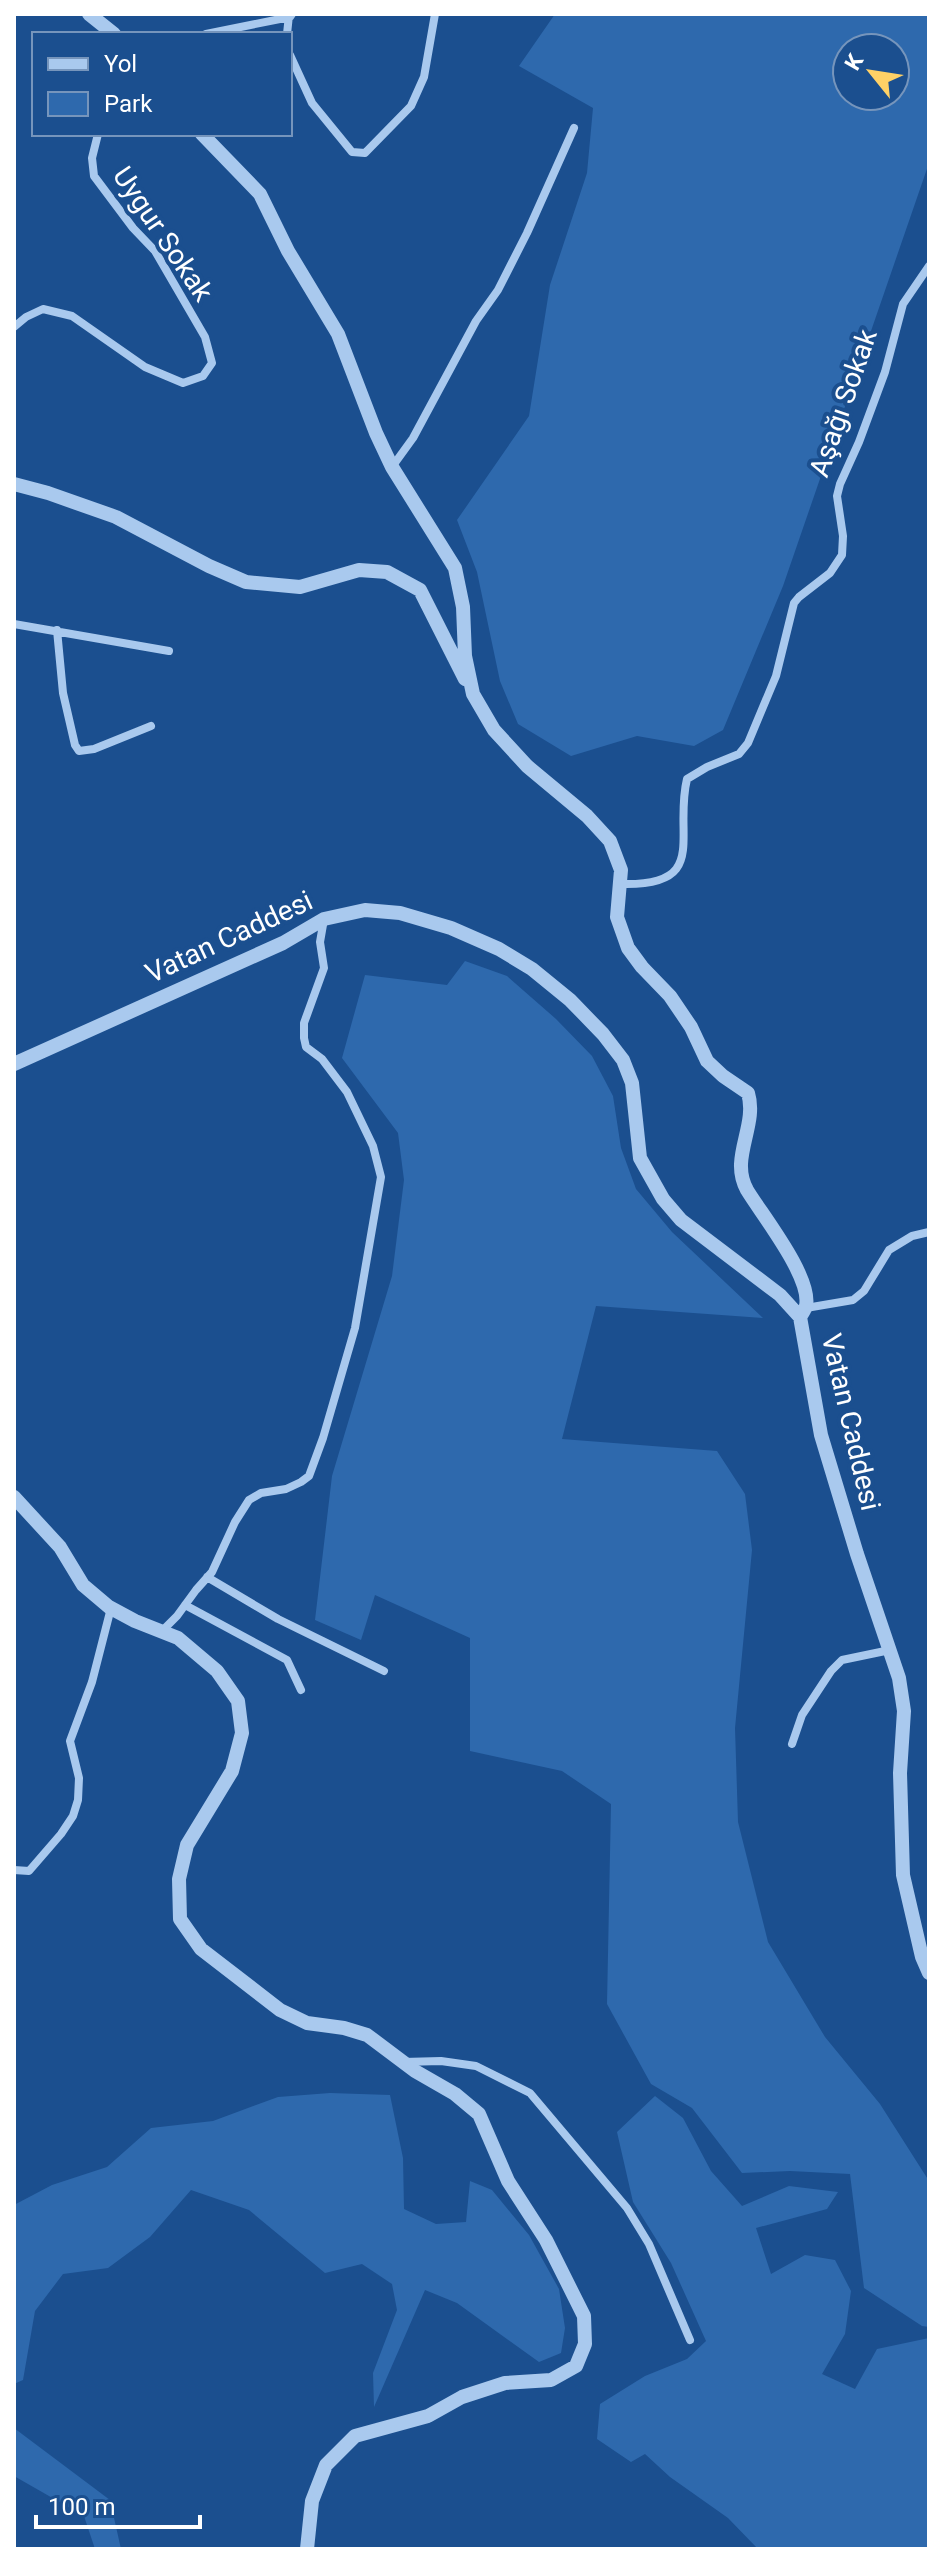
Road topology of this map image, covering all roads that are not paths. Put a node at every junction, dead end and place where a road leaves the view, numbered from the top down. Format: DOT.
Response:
graph roads {
  1 [pos="89,14"];
  2 [pos="435,14"];
  3 [pos="290,15"];
  4 [pos="112,32"];
  5 [pos="215,32"];
  6 [pos="292,59"];
  7 [pos="574,128"];
  8 [pos="98,136"];
  9 [pos="204,136"];
  10 [pos="929,266"];
  11 [pos="14,327"];
  12 [pos="392,467"];
  13 [pos="14,484"];
  14 [pos="14,624"];
  15 [pos="57,630"];
  16 [pos="169,651"];
  17 [pos="473,694"];
  18 [pos="151,726"];
  19 [pos="620,884"];
  20 [pos="324,919"];
  21 [pos="14,1064"];
  22 [pos="929,1232"];
  23 [pos="803,1312"];
  24 [pos="14,1497"];
  25 [pos="207,1577"];
  26 [pos="185,1605"];
  27 [pos="111,1608"];
  28 [pos="161,1632"];
  29 [pos="891,1649"];
  30 [pos="384,1671"];
  31 [pos="301,1690"];
  32 [pos="792,1744"];
  33 [pos="14,1871"];
  34 [pos="929,1973"];
  35 [pos="403,2062"];
  36 [pos="690,2340"];
  37 [pos="307,2549"];
  1 -- 4 [label="street"];
  2 -- 6 [label="street"];
  3 -- 5 [label="street"];
  7 -- 12 [label="street"];
  8 -- 11 [label="street, Uygur Sokak"];
  9 -- 12 [label="street"];
  10 -- 19 [label="street, Aşağı Sokak"];
  12 -- 17 [label="street"];
  13 -- 17 [label="street"];
  14 -- 15 [label="street"];
  15 -- 16 [label="street"];
  15 -- 18 [label="street"];
  17 -- 19 [label="street"];
  19 -- 23 [label="street"];
  20 -- 21 [label="street, Vatan Caddesi"];
  20 -- 23 [label="street, Vatan Caddesi"];
  20 -- 25 [label="street"];
  22 -- 23 [label="street"];
  23 -- 29 [label="street, Vatan Caddesi"];
  24 -- 27 [label="street"];
  25 -- 26 [label="street"];
  25 -- 30 [label="street"];
  26 -- 28 [label="street"];
  26 -- 31 [label="street"];
  27 -- 28 [label="street"];
  27 -- 33 [label="street"];
  28 -- 35 [label="street"];
  29 -- 32 [label="street"];
  29 -- 34 [label="street, Vatan Caddesi"];
  35 -- 36 [label="street"];
  35 -- 37 [label="street"];
}
